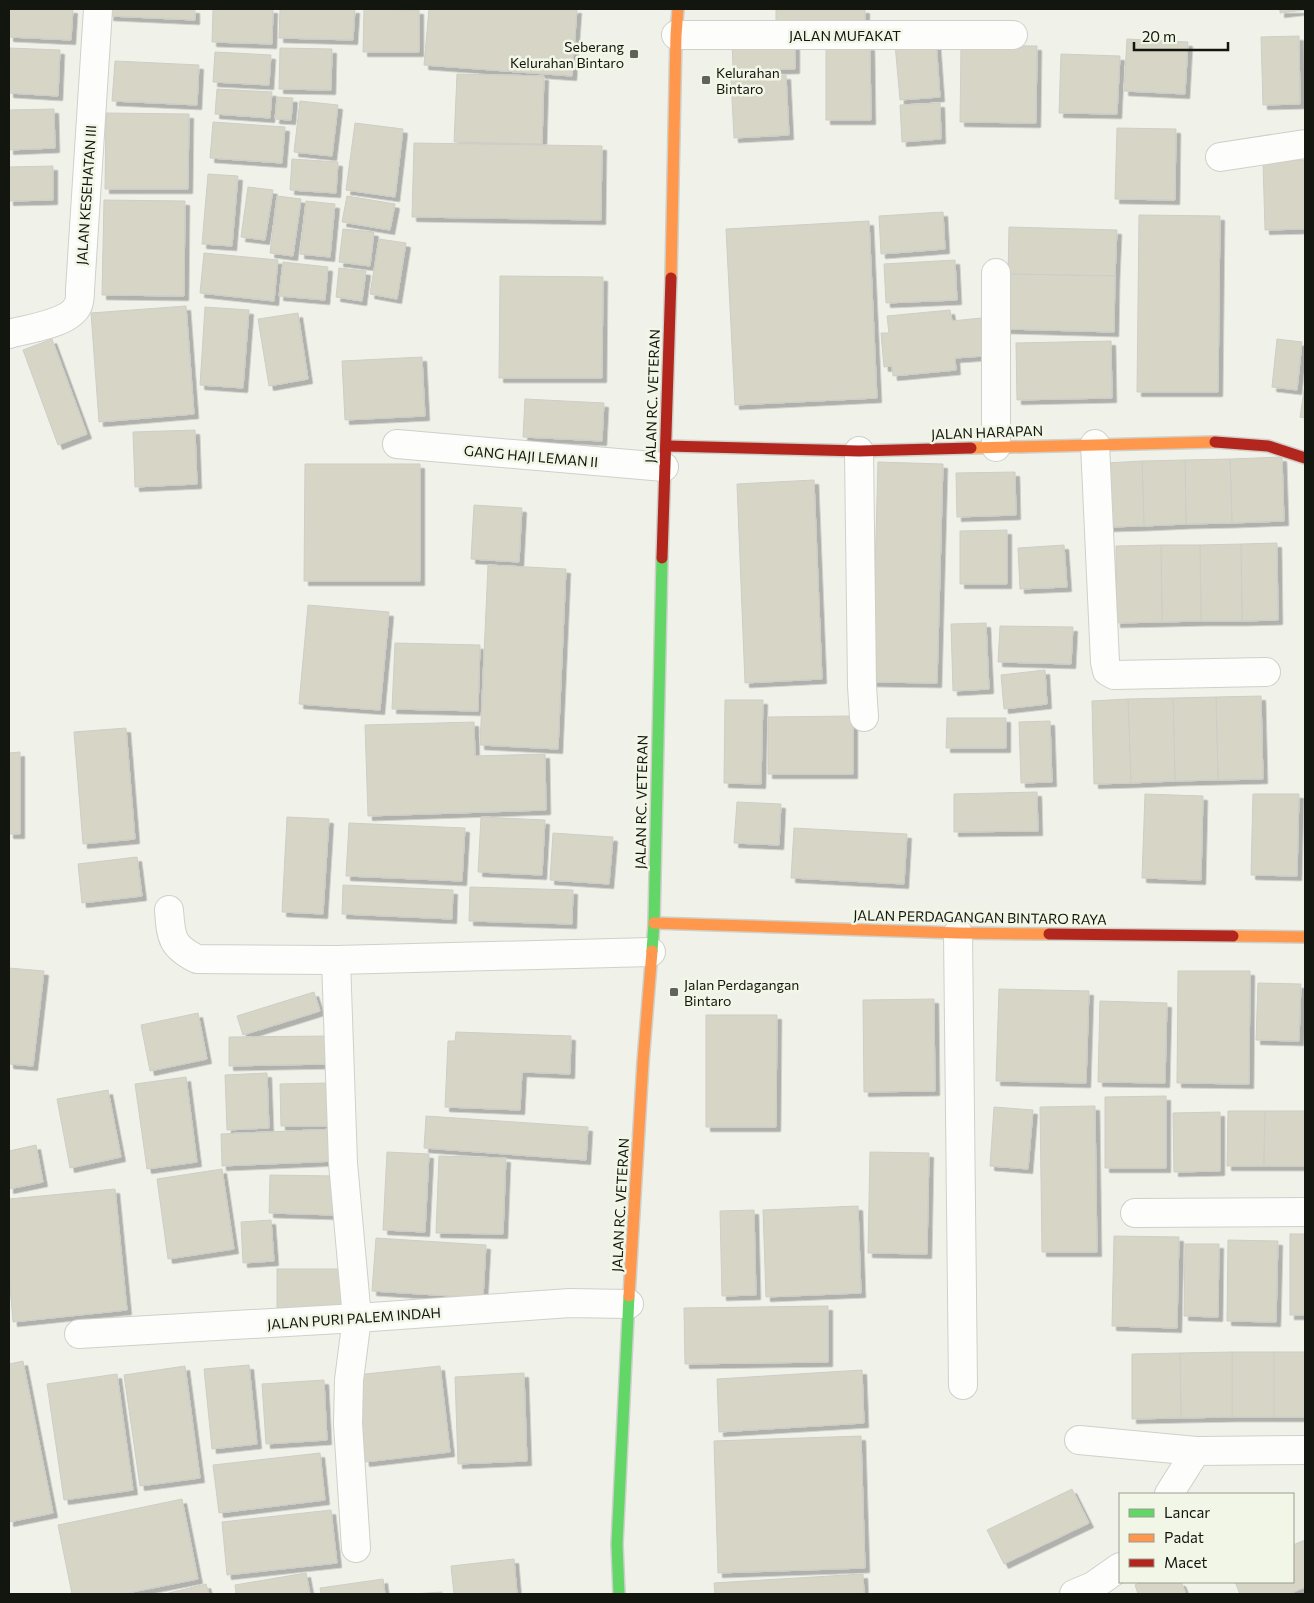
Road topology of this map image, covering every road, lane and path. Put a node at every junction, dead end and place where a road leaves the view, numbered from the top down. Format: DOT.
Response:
graph roads {
  1 [pos="98,9"];
  2 [pos="678,9"];
  3 [pos="1013,35"];
  4 [pos="676,36"];
  5 [pos="1305,144"];
  6 [pos="1220,157"];
  7 [pos="996,273"];
  8 [pos="9,334"];
  9 [pos="397,444"];
  10 [pos="1095,444"];
  11 [pos="996,447"];
  12 [pos="859,451"];
  13 [pos="666,457"];
  14 [pos="1305,458"];
  15 [pos="1266,672"];
  16 [pos="864,717"];
  17 [pos="169,910"];
  18 [pos="654,923"];
  19 [pos="958,933"];
  20 [pos="1305,936"];
  21 [pos="651,952"];
  22 [pos="336,960"];
  23 [pos="1305,1212"];
  24 [pos="1135,1214"];
  25 [pos="629,1304"];
  26 [pos="357,1318"];
  27 [pos="79,1334"];
  28 [pos="963,1385"];
  29 [pos="1079,1440"];
  30 [pos="1305,1450"];
  31 [pos="1196,1452"];
  32 [pos="1170,1493"];
  33 [pos="356,1548"];
  34 [pos="1119,1568"];
  35 [pos="619,1594"];
  36 [pos="1074,1594"];
  1 -- 8 [label="street, JALAN KESEHATAN III"];
  2 -- 4 [label="main road, JALAN RC. VETERAN"];
  3 -- 4 [label="street, JALAN MUFAKAT"];
  4 -- 13 [label="main road, JALAN RC. VETERAN"];
  5 -- 6 [label="street"];
  7 -- 11 [label="street"];
  9 -- 13 [label="street, GANG HAJI LEMAN II"];
  10 -- 11 [label="main road, JALAN HARAPAN"];
  10 -- 14 [label="main road, JALAN HARAPAN"];
  10 -- 15 [label="street"];
  11 -- 12 [label="main road, JALAN HARAPAN"];
  12 -- 13 [label="main road, JALAN HARAPAN"];
  12 -- 16 [label="street"];
  13 -- 18 [label="main road, JALAN RC. VETERAN"];
  17 -- 22 [label="street"];
  18 -- 19 [label="main road, JALAN PERDAGANGAN BINTARO RAYA"];
  18 -- 21 [label="main road, JALAN RC. VETERAN"];
  19 -- 20 [label="main road, JALAN PERDAGANGAN BINTARO RAYA"];
  19 -- 28 [label="street"];
  21 -- 22 [label="street"];
  21 -- 25 [label="main road, JALAN RC. VETERAN"];
  22 -- 26 [label="street"];
  23 -- 24 [label="street"];
  25 -- 26 [label="street, JALAN PURI PALEM INDAH"];
  25 -- 35 [label="main road, JALAN RC. VETERAN"];
  26 -- 27 [label="street, JALAN PURI PALEM INDAH"];
  26 -- 33 [label="street"];
  29 -- 31 [label="street"];
  30 -- 31 [label="street"];
  31 -- 32 [label="street"];
  34 -- 36 [label="street"];
}
